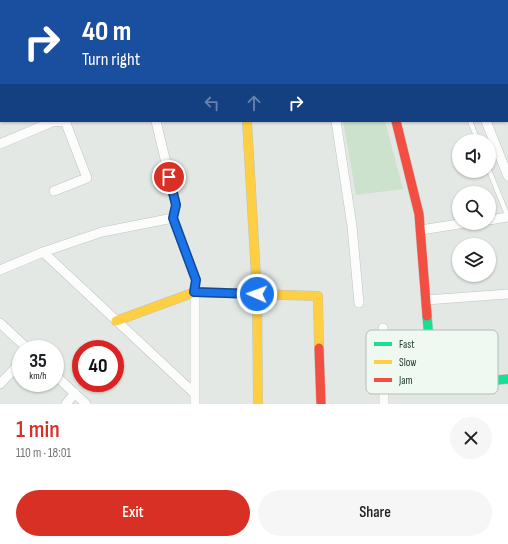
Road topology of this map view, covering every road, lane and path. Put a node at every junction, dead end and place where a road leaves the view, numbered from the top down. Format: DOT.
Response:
graph roads {
  1 [pos="52,122"];
  2 [pos="64,122"];
  3 [pos="156,122"];
  4 [pos="247,122"];
  5 [pos="336,122"];
  6 [pos="396,122"];
  7 [pos="470,122"];
  8 [pos="486,122"];
  9 [pos="475,134"];
  10 [pos="0,144"];
  11 [pos="508,176"];
  12 [pos="492,178"];
  13 [pos="54,191"];
  14 [pos="508,217"];
  15 [pos="173,218"];
  16 [pos="496,219"];
  17 [pos="452,225"];
  18 [pos="421,230"];
  19 [pos="43,252"];
  20 [pos="0,270"];
  21 [pos="194,292"];
  22 [pos="257,294"];
  23 [pos="508,294"];
  24 [pos="426,300"];
  25 [pos="359,303"];
  26 [pos="116,320"];
  27 [pos="0,323"];
  28 [pos="428,330"];
  29 [pos="18,340"];
  30 [pos="12,371"];
  31 [pos="508,379"];
  32 [pos="498,380"];
  33 [pos="64,383"];
  34 [pos="0,384"];
  35 [pos="75,393"];
  36 [pos="195,394"];
  37 [pos="384,394"];
  38 [pos="66,404"];
  39 [pos="86,404"];
  40 [pos="196,404"];
  41 [pos="258,404"];
  42 [pos="321,404"];
  43 [pos="384,404"];
  1 -- 10 [label="street"];
  2 -- 13 [label="street"];
  3 -- 15 [label="street"];
  4 -- 22 [label="street"];
  5 -- 25 [label="street"];
  6 -- 18 [label="street"];
  7 -- 9 [label="lane"];
  8 -- 11 [label="street"];
  12 -- 14 [label="lane"];
  14 -- 16 [label="street"];
  15 -- 19 [label="street"];
  15 -- 21 [label="street"];
  17 -- 18 [label="street"];
  18 -- 24 [label="street"];
  19 -- 20 [label="street"];
  19 -- 26 [label="street"];
  21 -- 22 [label="street"];
  21 -- 26 [label="street"];
  21 -- 36 [label="street"];
  22 -- 41 [label="street"];
  22 -- 42 [label="street"];
  23 -- 24 [label="street"];
  24 -- 28 [label="street"];
  26 -- 36 [label="street"];
  27 -- 29 [label="street"];
  30 -- 34 [label="street"];
  31 -- 32 [label="street"];
  33 -- 35 [label="street"];
  35 -- 38 [label="street"];
  35 -- 39 [label="street"];
  36 -- 40 [label="street"];
  37 -- 43 [label="street"];
}
